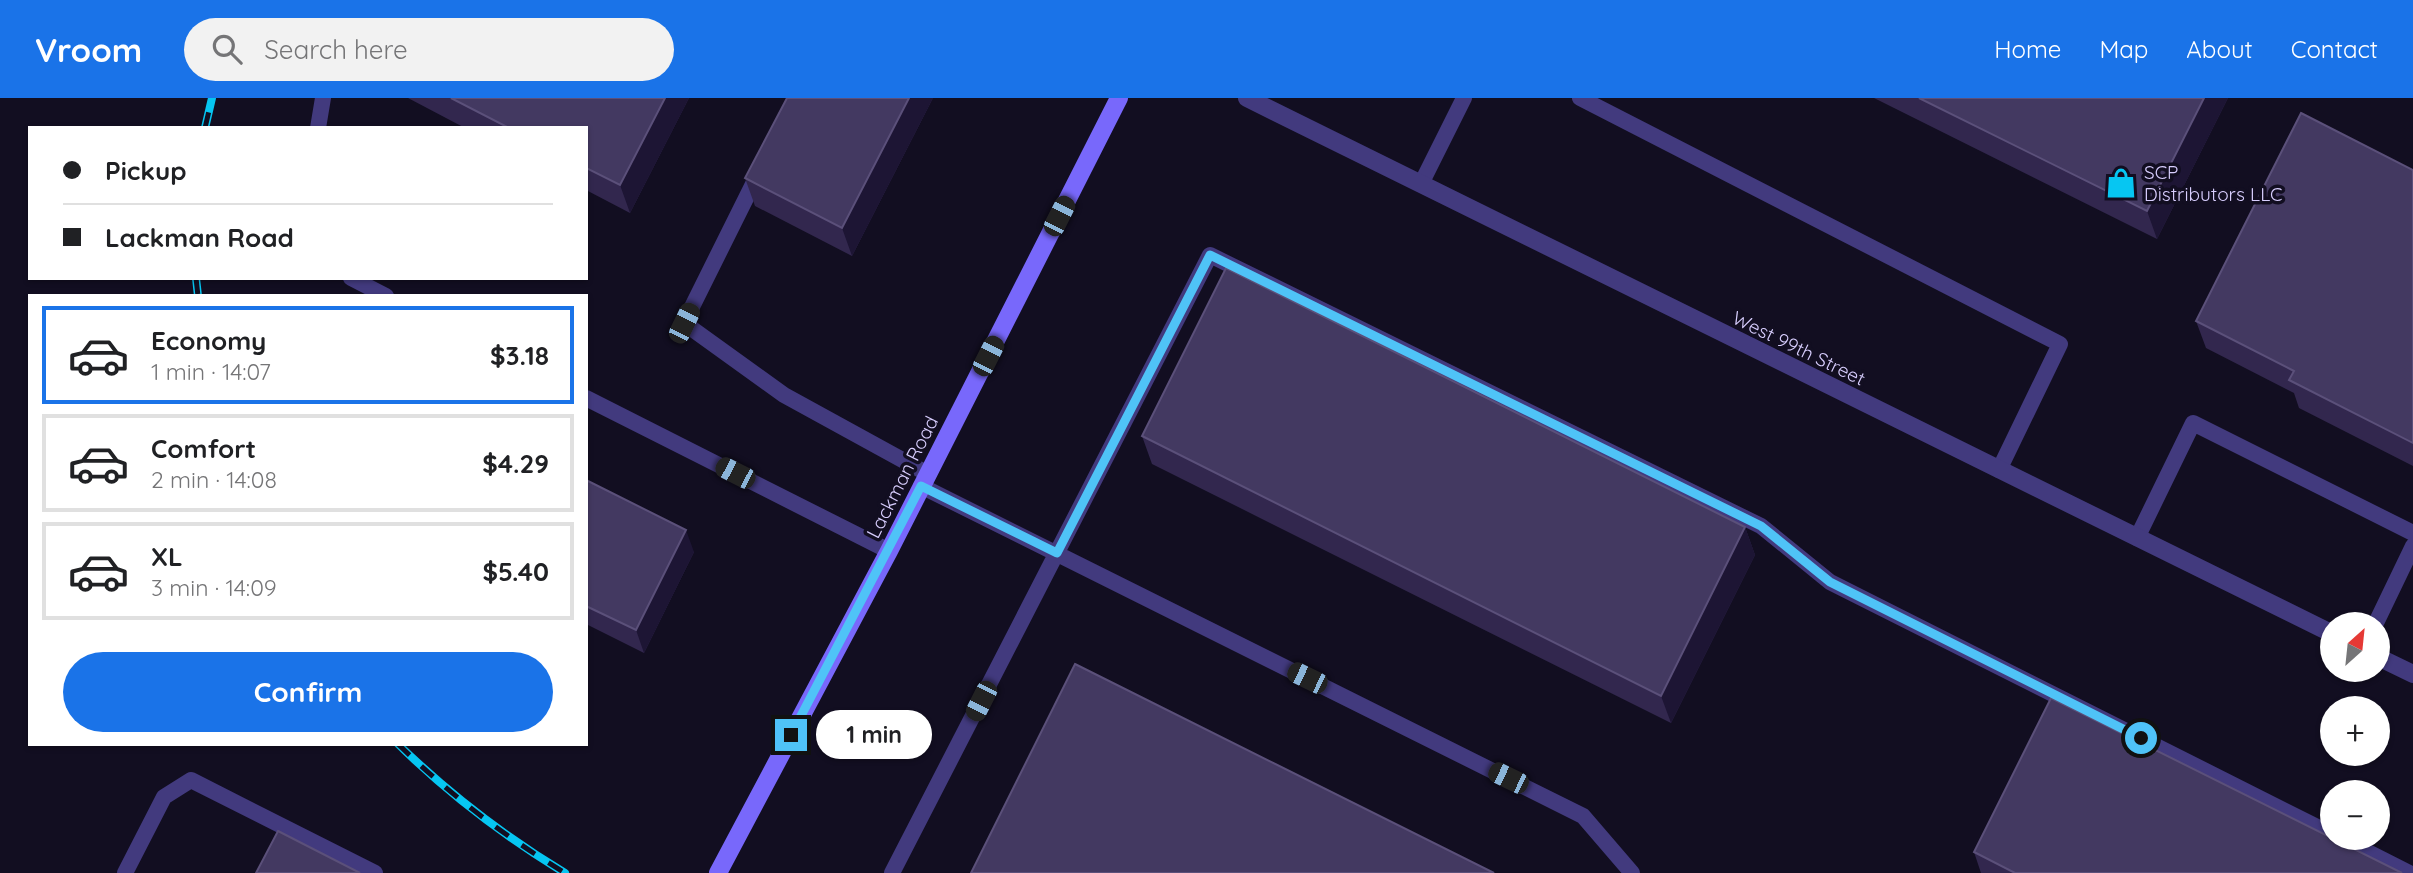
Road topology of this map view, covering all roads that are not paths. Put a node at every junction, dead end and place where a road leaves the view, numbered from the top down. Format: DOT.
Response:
graph roads {
  1 [pos="323,98"];
  2 [pos="1119,98"];
  3 [pos="1247,98"];
  4 [pos="1464,98"];
  5 [pos="1580,98"];
  6 [pos="318,126"];
  7 [pos="764,160"];
  8 [pos="1421,184"];
  9 [pos="355,280"];
  10 [pos="382,294"];
  11 [pos="588,399"];
  12 [pos="1999,470"];
  13 [pos="925,480"];
  14 [pos="2413,533"];
  15 [pos="2137,538"];
  16 [pos="2413,546"];
  17 [pos="888,551"];
  18 [pos="1057,553"];
  19 [pos="2381,612"];
  20 [pos="2320,628"];
  21 [pos="2390,663"];
  22 [pos="2413,674"];
  23 [pos="2320,828"];
  24 [pos="2364,850"];
  25 [pos="125,873"];
  26 [pos="376,873"];
  27 [pos="718,873"];
  28 [pos="892,873"];
  29 [pos="1632,873"];
  30 [pos="2409,873"];
  1 -- 6 [label="lane"];
  2 -- 13 [label="main road, Lackman Road"];
  3 -- 8 [label="street, West 99th Street"];
  4 -- 8 [label="lane"];
  5 -- 12 [label="lane"];
  7 -- 13 [label="lane"];
  8 -- 12 [label="street, West 99th Street"];
  9 -- 10 [label="lane"];
  11 -- 17 [label="lane"];
  12 -- 15 [label="street, West 99th Street"];
  13 -- 17 [label="main road, Lackman Road"];
  13 -- 18 [label="lane"];
  14 -- 15 [label="lane"];
  15 -- 20 [label="street, West 99th Street"];
  16 -- 19 [label="lane"];
  17 -- 27 [label="main road, Lackman Road"];
  18 -- 23 [label="lane"];
  18 -- 28 [label="lane"];
  18 -- 29 [label="lane"];
  21 -- 22 [label="street"];
  24 -- 30 [label="lane"];
  25 -- 26 [label="lane"];
}
